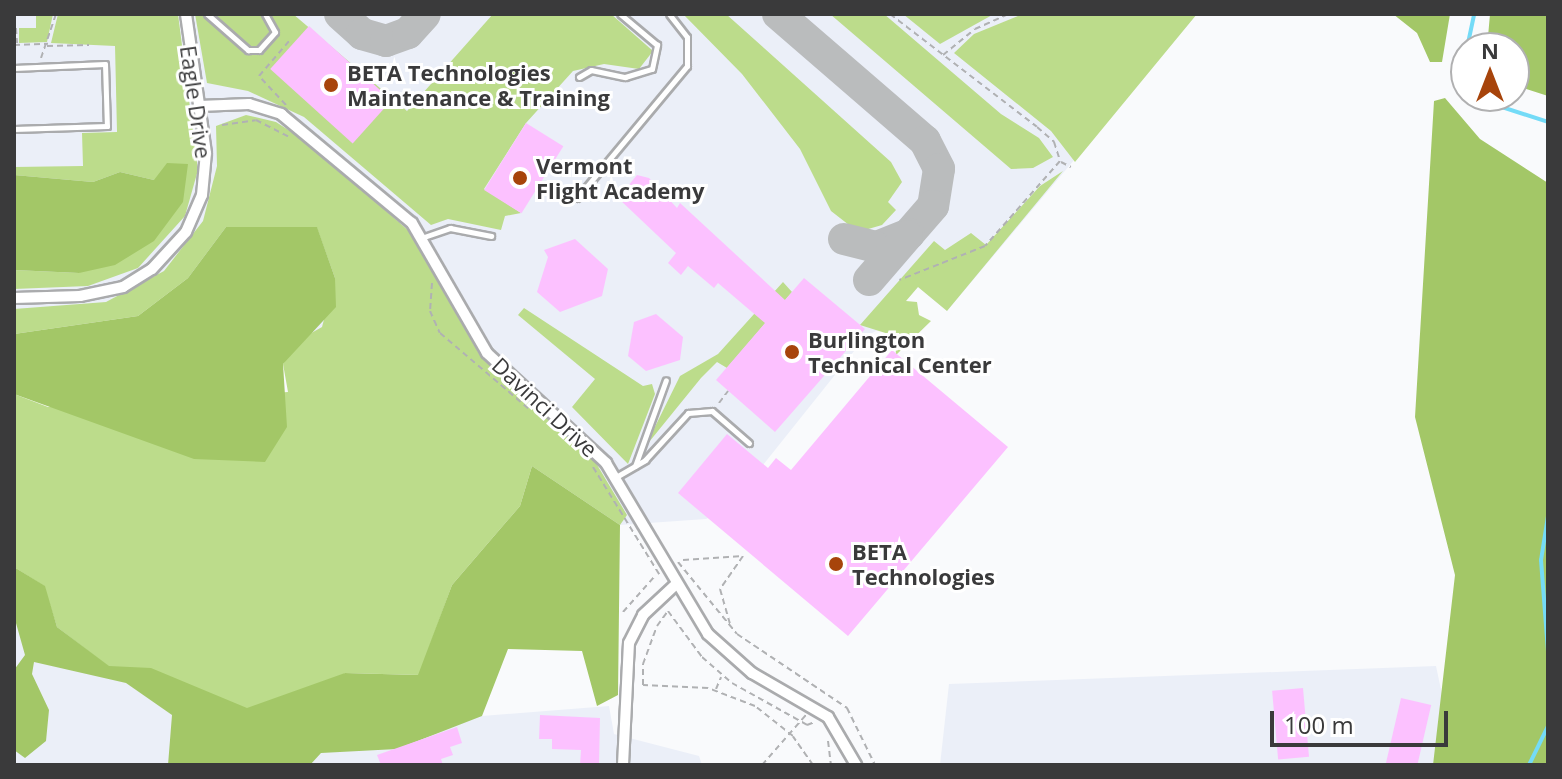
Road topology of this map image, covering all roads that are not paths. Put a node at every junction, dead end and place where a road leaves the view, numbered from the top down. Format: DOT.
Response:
graph roads {
  1 [pos="186,14"];
  2 [pos="207,14"];
  3 [pos="265,14"];
  4 [pos="620,14"];
  5 [pos="669,14"];
  6 [pos="14,68"];
  7 [pos="579,77"];
  8 [pos="199,106"];
  9 [pos="14,129"];
  10 [pos="577,198"];
  11 [pos="491,236"];
  12 [pos="424,237"];
  13 [pos="14,298"];
  14 [pos="666,380"];
  15 [pos="749,443"];
  16 [pos="635,468"];
  17 [pos="615,478"];
  18 [pos="674,586"];
  19 [pos="623,765"];
  20 [pos="856,765"];
  1 -- 8 [label="street, Eagle Drive"];
  2 -- 3 [label="lane"];
  4 -- 7 [label="lane"];
  5 -- 10 [label="lane"];
  6 -- 9 [label="lane"];
  8 -- 12 [label="street, Davinci Drive"];
  8 -- 13 [label="street, Eagle Drive"];
  11 -- 12 [label="lane"];
  12 -- 17 [label="street, Davinci Drive"];
  14 -- 16 [label="lane"];
  15 -- 16 [label="lane"];
  16 -- 17 [label="lane"];
  17 -- 18 [label="street, Davinci Drive"];
  18 -- 19 [label="street"];
  18 -- 20 [label="street, Davinci Drive"];
}
